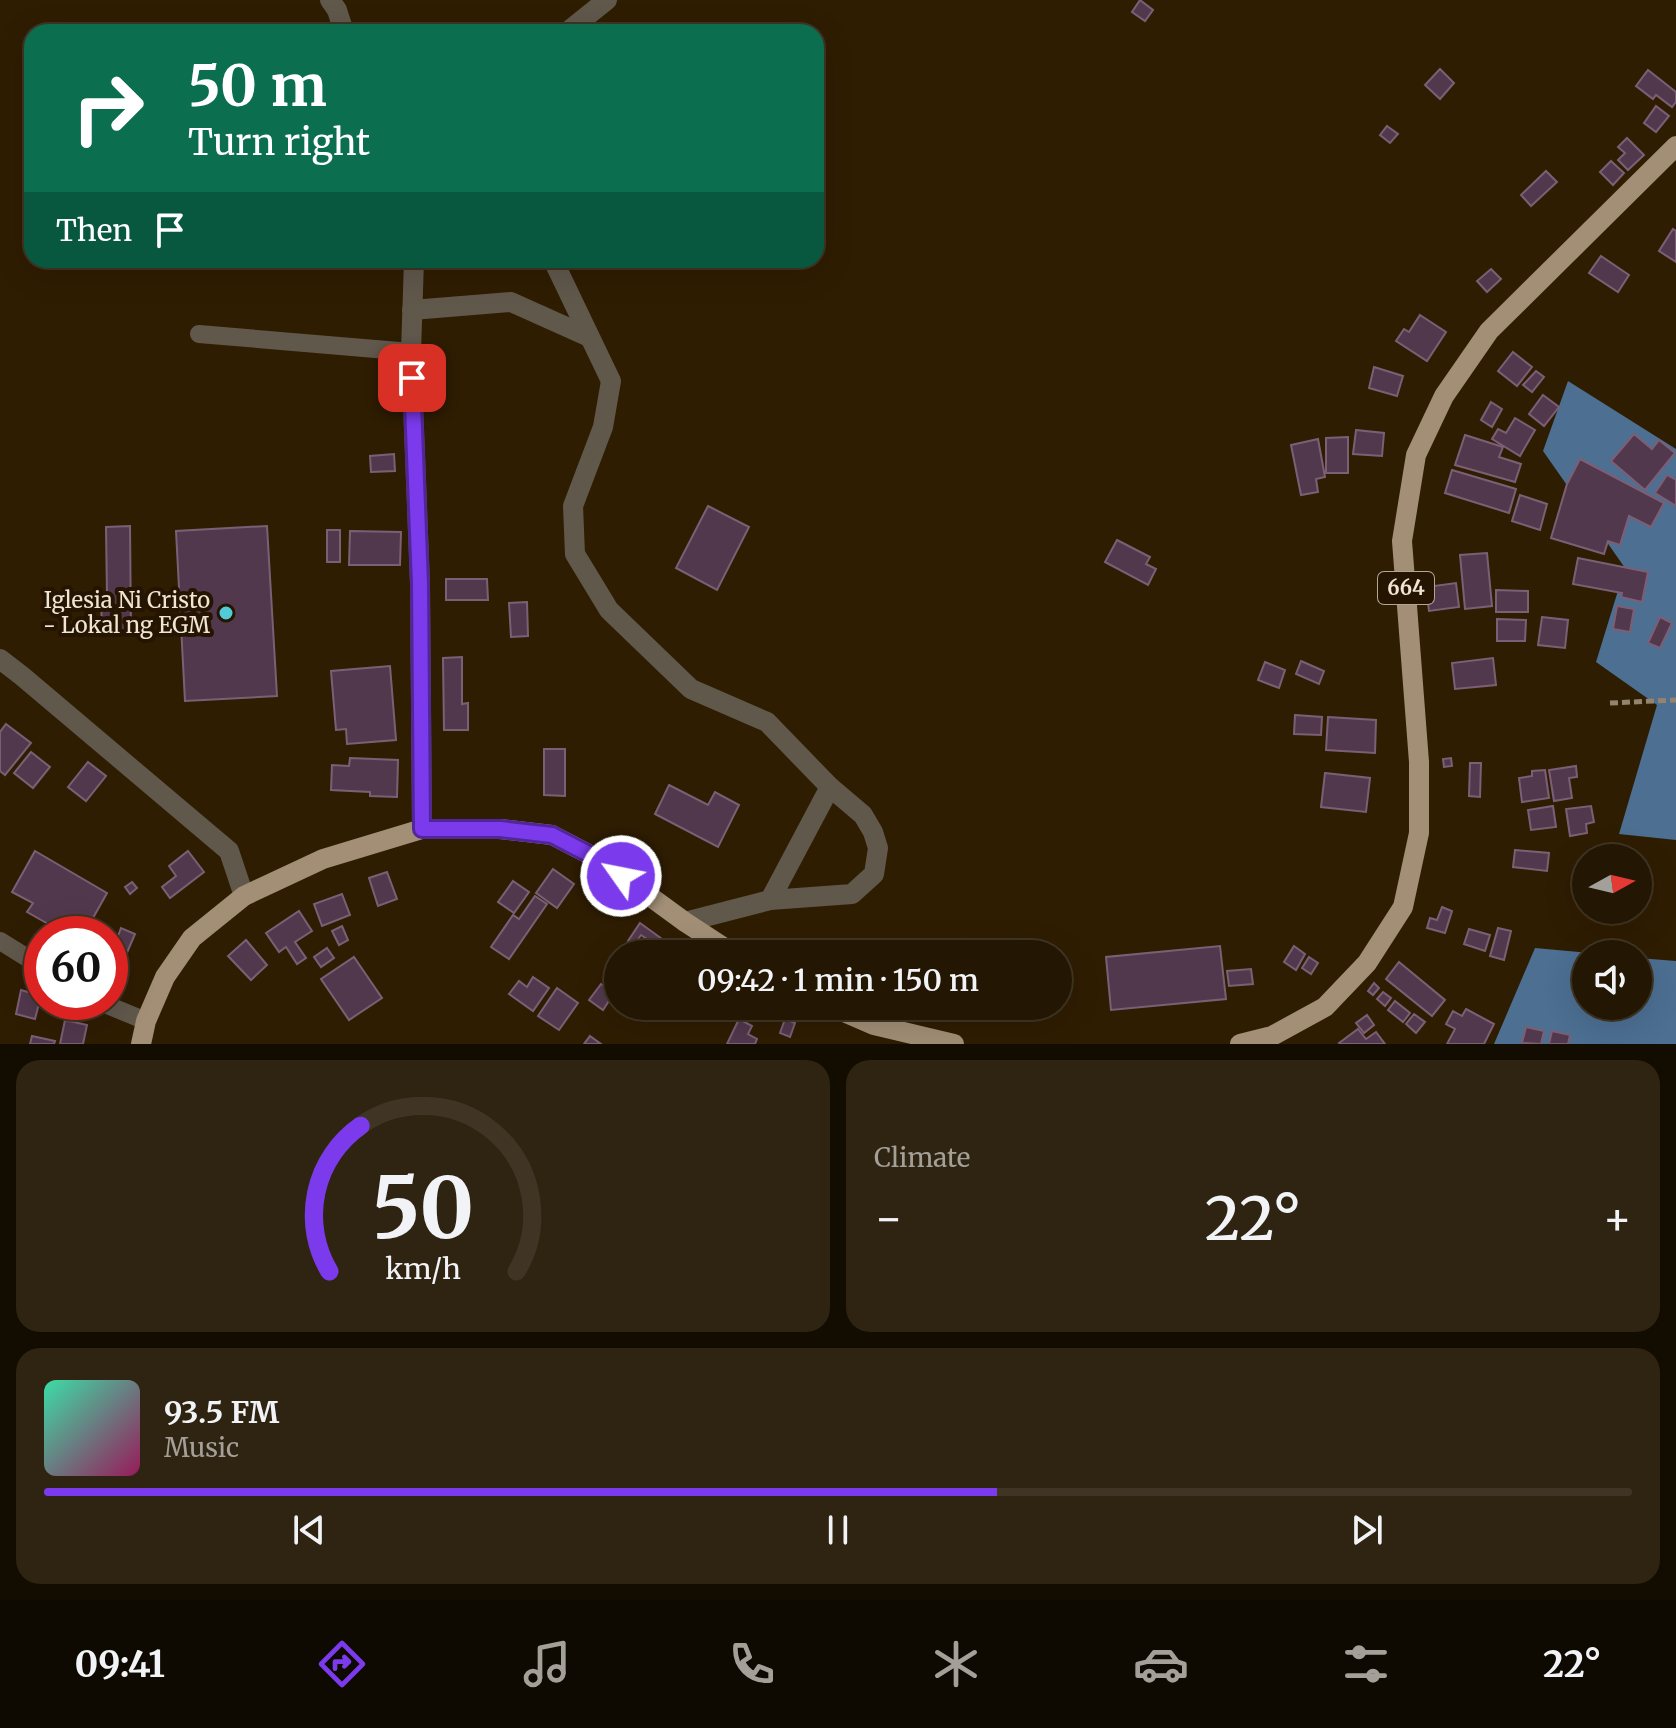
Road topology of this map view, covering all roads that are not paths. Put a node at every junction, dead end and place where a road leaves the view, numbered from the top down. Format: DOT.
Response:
graph roads {
  1 [pos="330,0"];
  2 [pos="607,0"];
  3 [pos="341,24"];
  4 [pos="577,24"];
  5 [pos="1676,146"];
  6 [pos="414,268"];
  7 [pos="557,268"];
  8 [pos="412,310"];
  9 [pos="199,334"];
  10 [pos="589,337"];
  11 [pos="411,352"];
  12 [pos="0,659"];
  13 [pos="830,787"];
  14 [pos="422,829"];
  15 [pos="244,896"];
  16 [pos="770,900"];
  17 [pos="685,922"];
  18 [pos="713,940"];
  19 [pos="0,941"];
  20 [pos="24,956"];
  21 [pos="128,1014"];
  22 [pos="862,1020"];
  23 [pos="146,1021"];
  24 [pos="141,1044"];
  25 [pos="954,1044"];
  26 [pos="1240,1044"];
  1 -- 3 [label="street"];
  2 -- 4 [label="street"];
  5 -- 26 [label="main road, 664"];
  6 -- 8 [label="street"];
  7 -- 10 [label="street"];
  8 -- 10 [label="street"];
  8 -- 11 [label="street"];
  9 -- 11 [label="lane"];
  10 -- 13 [label="street"];
  11 -- 14 [label="street"];
  12 -- 15 [label="street"];
  13 -- 16 [label="street"];
  13 -- 16 [label="street"];
  14 -- 15 [label="main road"];
  14 -- 17 [label="main road"];
  15 -- 23 [label="main road"];
  16 -- 17 [label="street"];
  17 -- 18 [label="main road"];
  19 -- 20 [label="lane"];
  21 -- 23 [label="lane"];
  22 -- 25 [label="main road"];
  23 -- 24 [label="main road"];
}
